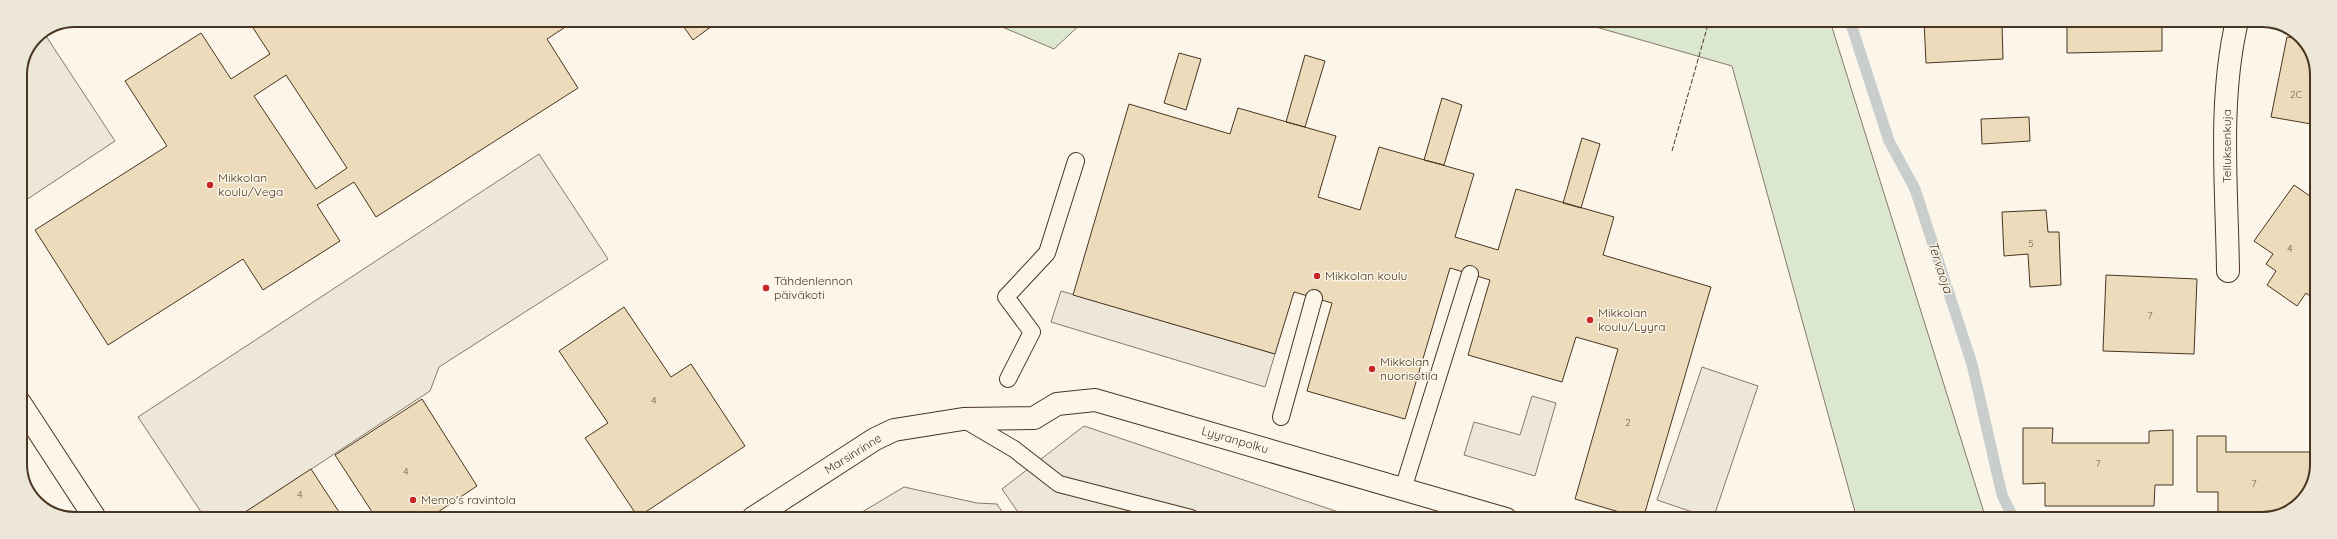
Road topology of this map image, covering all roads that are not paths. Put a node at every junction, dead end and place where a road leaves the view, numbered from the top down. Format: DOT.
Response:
graph roads {
  1 [pos="2236,27"];
  2 [pos="1076,161"];
  3 [pos="2228,271"];
  4 [pos="1470,274"];
  5 [pos="1314,298"];
  6 [pos="1008,379"];
  7 [pos="27,414"];
  8 [pos="1281,417"];
  9 [pos="963,419"];
  10 [pos="1403,489"];
  11 [pos="91,512"];
  12 [pos="762,512"];
  13 [pos="1168,512"];
  14 [pos="1482,512"];
  1 -- 3 [label="street, Telluksenkuja"];
  2 -- 6 [label="lane"];
  4 -- 10 [label="lane"];
  5 -- 8 [label="lane"];
  7 -- 11 [label="street"];
  9 -- 10 [label="street, Lyyranpolku"];
  9 -- 12 [label="street, Marsinrinne"];
  9 -- 13 [label="lane"];
  10 -- 14 [label="street, Lyyranpolku"];
}
